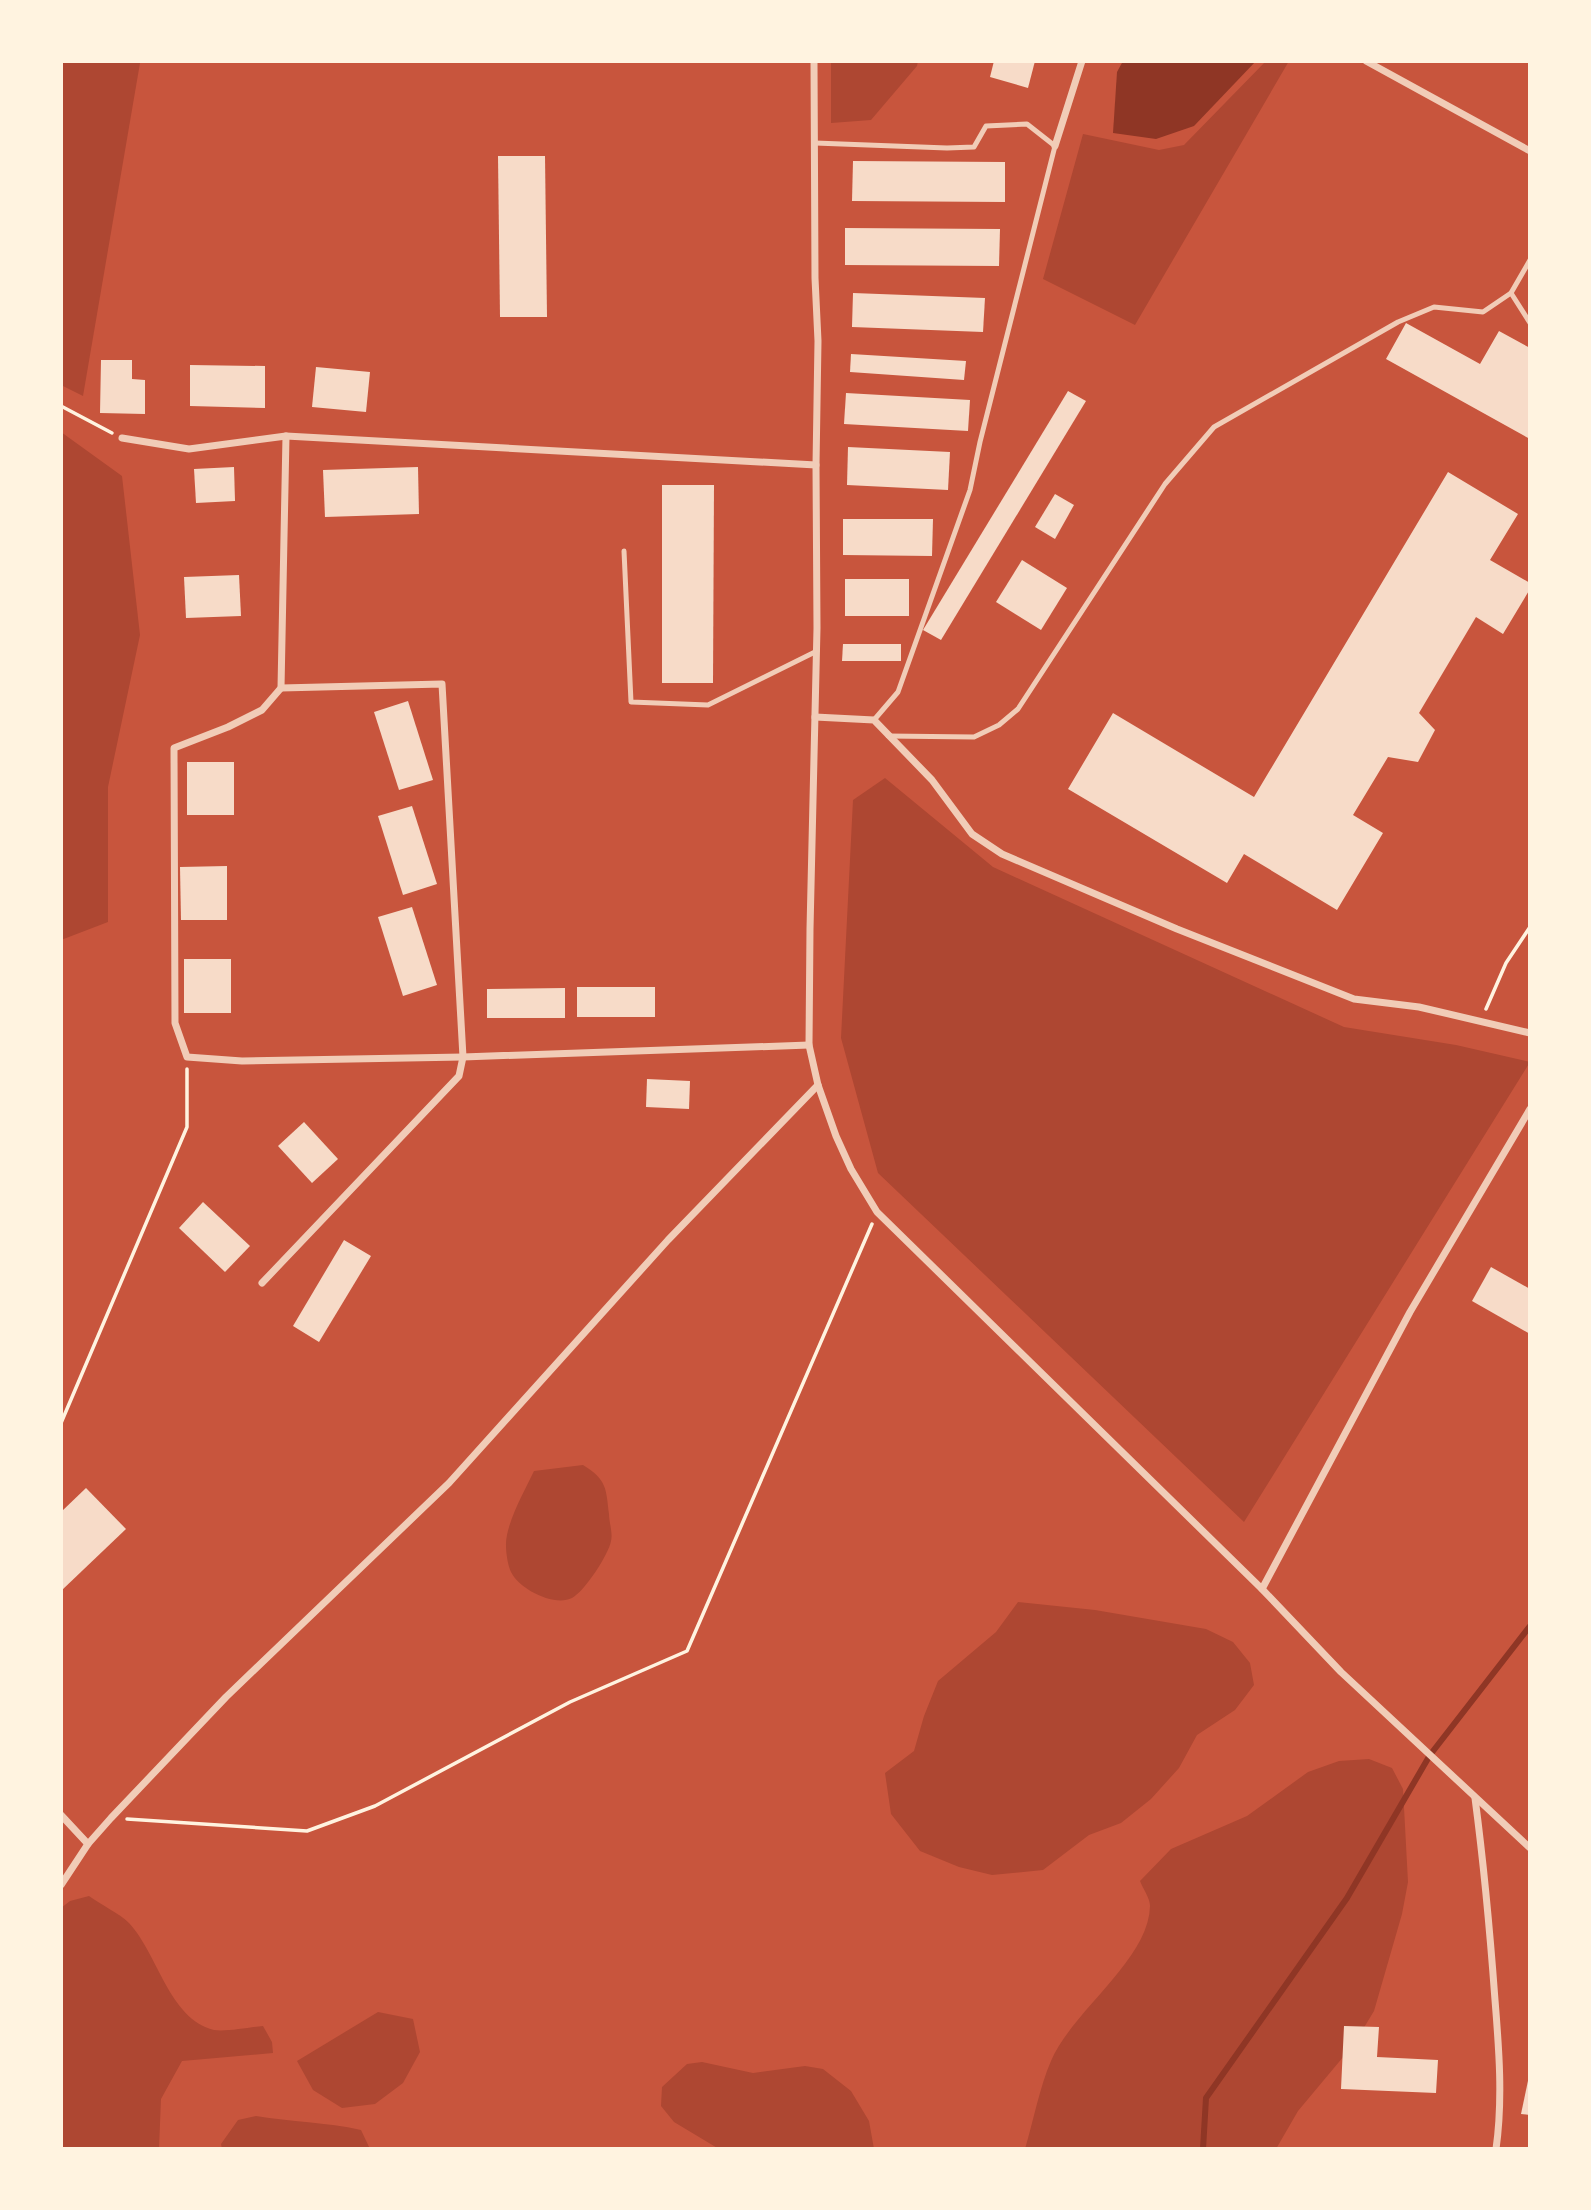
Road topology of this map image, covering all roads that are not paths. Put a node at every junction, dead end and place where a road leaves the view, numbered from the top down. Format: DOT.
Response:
graph roads {
  1 [pos="814,61"];
  2 [pos="1082,61"];
  3 [pos="1366,61"];
  4 [pos="815,143"];
  5 [pos="1055,146"];
  6 [pos="1530,151"];
  7 [pos="1530,260"];
  8 [pos="1511,293"];
  9 [pos="1530,323"];
  10 [pos="286,436"];
  11 [pos="122,438"];
  12 [pos="816,466"];
  13 [pos="624,551"];
  14 [pos="817,651"];
  15 [pos="281,688"];
  16 [pos="816,717"];
  17 [pos="874,720"];
  18 [pos="888,736"];
  19 [pos="1530,1033"];
  20 [pos="810,1045"];
  21 [pos="463,1057"];
  22 [pos="818,1085"];
  23 [pos="1530,1109"];
  24 [pos="262,1283"];
  25 [pos="1262,1589"];
  26 [pos="1475,1798"];
  27 [pos="61,1815"];
  28 [pos="88,1844"];
  29 [pos="1530,1848"];
  30 [pos="61,1885"];
  31 [pos="1496,2149"];
  1 -- 4 [label="street"];
  2 -- 5 [label="street"];
  3 -- 6 [label="street"];
  4 -- 5 [label="lane"];
  4 -- 12 [label="street"];
  5 -- 17 [label="lane"];
  7 -- 8 [label="lane"];
  8 -- 9 [label="lane"];
  8 -- 18 [label="lane"];
  10 -- 11 [label="street"];
  10 -- 12 [label="street"];
  10 -- 15 [label="street"];
  12 -- 14 [label="street"];
  13 -- 14 [label="lane"];
  14 -- 16 [label="street"];
  15 -- 21 [label="street"];
  15 -- 21 [label="street"];
  16 -- 17 [label="street"];
  16 -- 20 [label="street"];
  17 -- 18 [label="street"];
  18 -- 19 [label="street"];
  20 -- 21 [label="street"];
  20 -- 22 [label="street"];
  21 -- 24 [label="street"];
  22 -- 25 [label="street"];
  22 -- 28 [label="street"];
  23 -- 25 [label="street"];
  25 -- 26 [label="street"];
  26 -- 29 [label="street"];
  26 -- 31 [label="street"];
  27 -- 28 [label="street"];
  28 -- 30 [label="street"];
}
